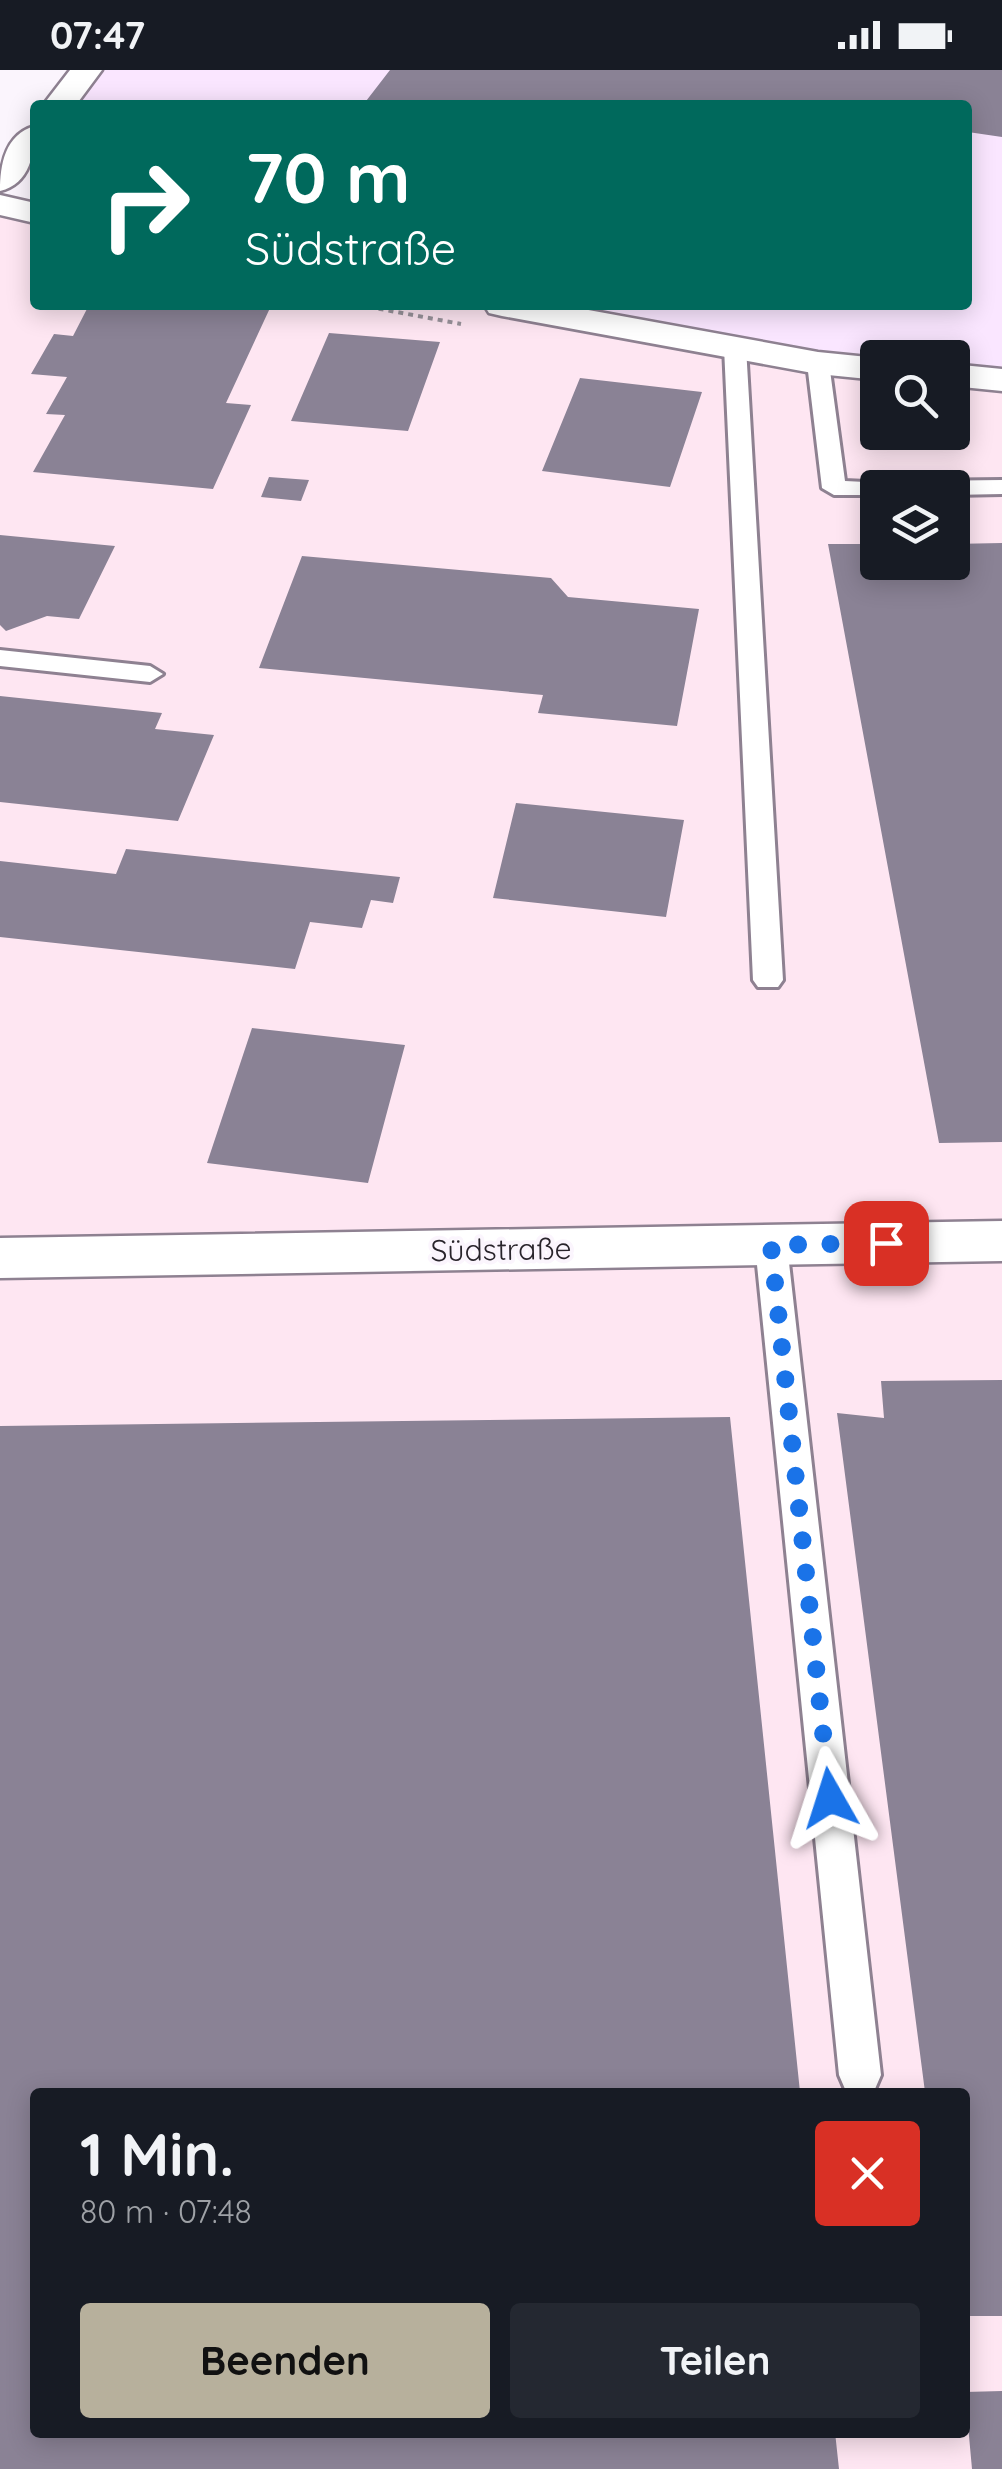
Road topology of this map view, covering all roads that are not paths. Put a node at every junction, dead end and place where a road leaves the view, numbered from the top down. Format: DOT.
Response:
graph roads {
  1 [pos="86,70"];
  2 [pos="63,100"];
  3 [pos="30,142"];
  4 [pos="0,180"];
  5 [pos="0,205"];
  6 [pos="30,212"];
  7 [pos="530,310"];
  8 [pos="735,347"];
  9 [pos="818,364"];
  10 [pos="860,368"];
  11 [pos="970,377"];
  12 [pos="1002,380"];
  13 [pos="1002,486"];
  14 [pos="970,487"];
  15 [pos="860,488"];
  16 [pos="0,658"];
  17 [pos="150,674"];
  18 [pos="768,980"];
  19 [pos="1002,1241"];
  20 [pos="771,1245"];
  21 [pos="0,1258"];
  22 [pos="860,2075"];
  1 -- 2 [label="street"];
  3 -- 4 [label="street"];
  5 -- 6 [label="street"];
  7 -- 8 [label="street"];
  8 -- 9 [label="street"];
  8 -- 18 [label="lane"];
  9 -- 10 [label="street"];
  9 -- 15 [label="lane"];
  11 -- 12 [label="street"];
  13 -- 14 [label="lane"];
  16 -- 17 [label="lane"];
  19 -- 20 [label="street, Südstraße"];
  20 -- 21 [label="street, Südstraße"];
  20 -- 22 [label="lane"];
}
